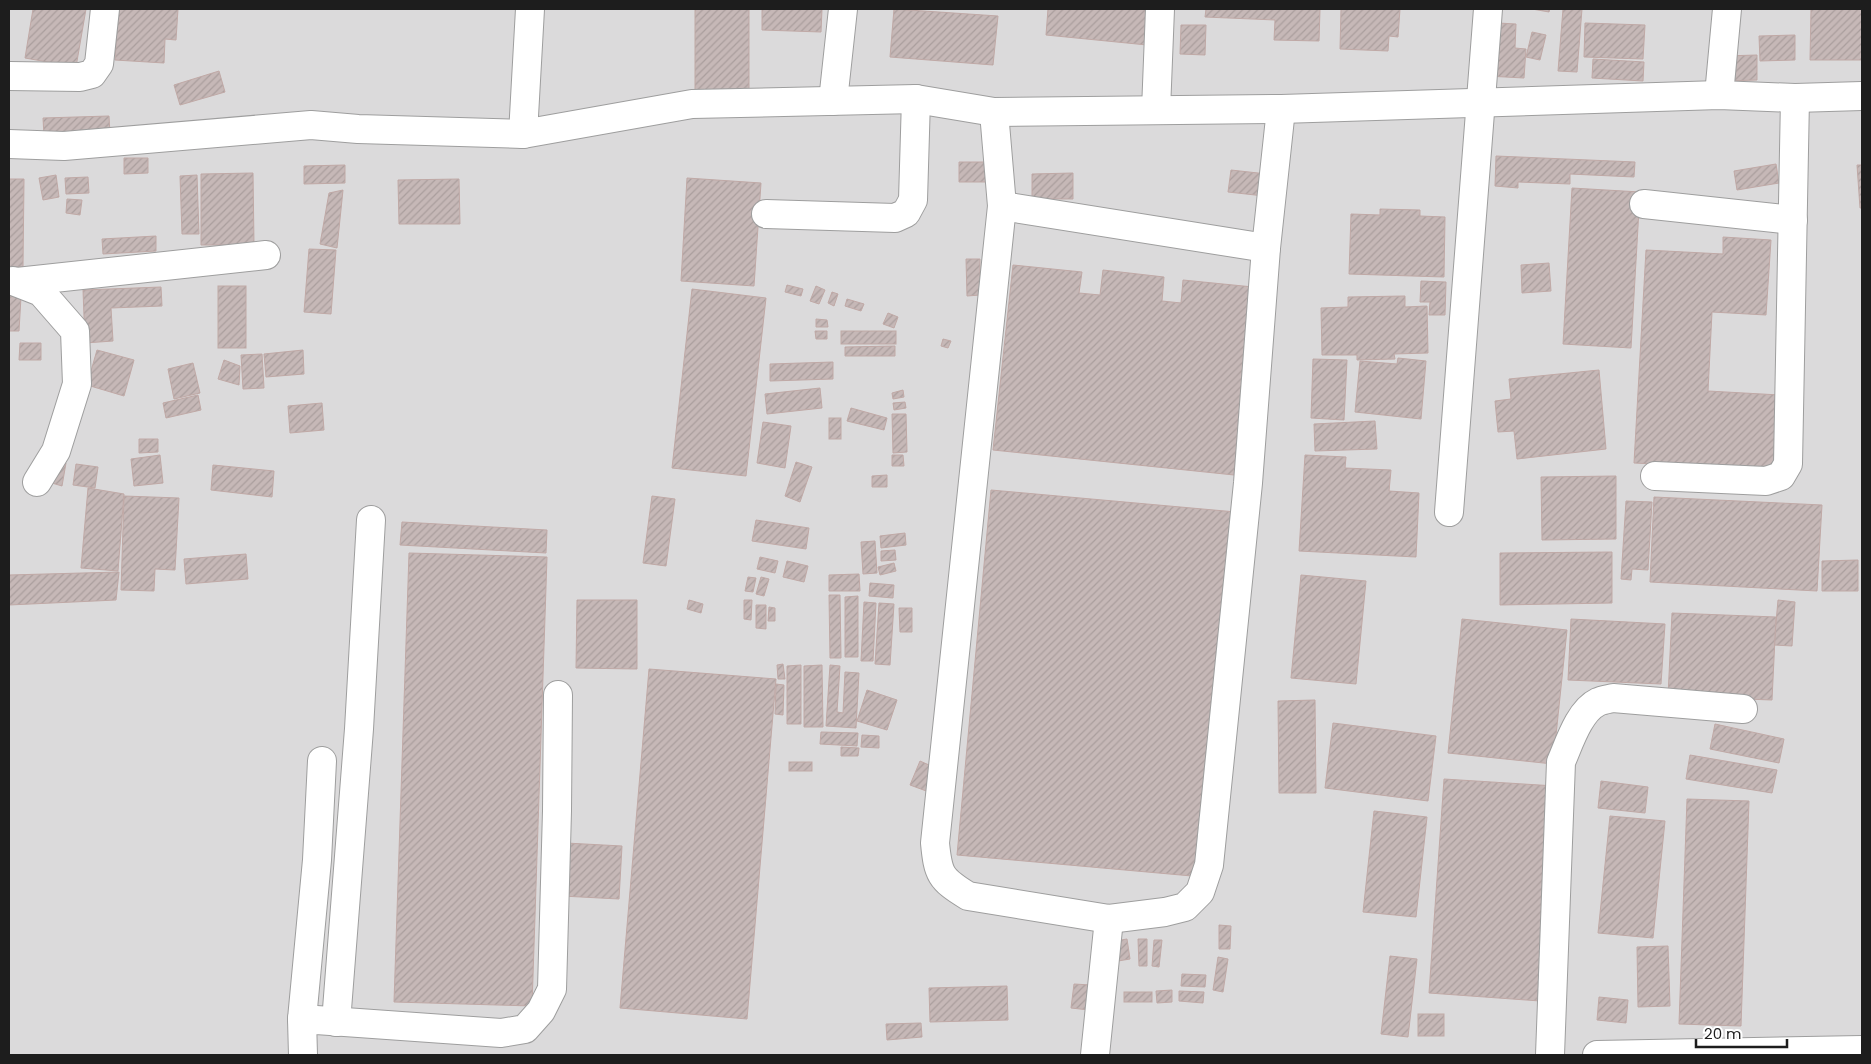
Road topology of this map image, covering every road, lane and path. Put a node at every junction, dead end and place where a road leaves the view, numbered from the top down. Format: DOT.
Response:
graph roads {
  1 [pos="105,9"];
  2 [pos="530,9"];
  3 [pos="843,9"];
  4 [pos="1160,9"];
  5 [pos="1488,9"];
  6 [pos="1727,9"];
  7 [pos="9,76"];
  8 [pos="1719,96"];
  9 [pos="1862,96"];
  10 [pos="1795,98"];
  11 [pos="916,99"];
  12 [pos="833,101"];
  13 [pos="1479,104"];
  14 [pos="1281,109"];
  15 [pos="1156,110"];
  16 [pos="994,112"];
  17 [pos="523,134"];
  18 [pos="9,144"];
  19 [pos="1644,204"];
  20 [pos="1002,206"];
  21 [pos="766,214"];
  22 [pos="1793,220"];
  23 [pos="1266,248"];
  24 [pos="266,255"];
  25 [pos="13,281"];
  26 [pos="1655,476"];
  27 [pos="37,482"];
  28 [pos="1449,512"];
  29 [pos="371,520"];
  30 [pos="558,694"];
  31 [pos="1743,709"];
  32 [pos="322,761"];
  33 [pos="1109,919"];
  34 [pos="302,1019"];
  35 [pos="336,1022"];
  36 [pos="1862,1050"];
  37 [pos="1684,1054"];
  38 [pos="303,1055"];
  39 [pos="1095,1055"];
  40 [pos="1550,1055"];
  41 [pos="1597,1055"];
  1 -- 7 [label="street"];
  2 -- 17 [label="street"];
  3 -- 12 [label="street"];
  4 -- 15 [label="street"];
  5 -- 13 [label="street"];
  6 -- 8 [label="street"];
  8 -- 10 [label="street"];
  8 -- 13 [label="street"];
  9 -- 10 [label="street"];
  10 -- 22 [label="street"];
  11 -- 12 [label="street"];
  11 -- 16 [label="street"];
  11 -- 21 [label="street"];
  12 -- 17 [label="street"];
  13 -- 14 [label="street"];
  13 -- 28 [label="street"];
  14 -- 15 [label="street"];
  14 -- 23 [label="street"];
  15 -- 16 [label="street"];
  16 -- 20 [label="street"];
  17 -- 18 [label="street"];
  19 -- 22 [label="street"];
  20 -- 23 [label="street"];
  20 -- 33 [label="street"];
  22 -- 26 [label="street"];
  23 -- 33 [label="street"];
  24 -- 25 [label="street"];
  25 -- 27 [label="street"];
  29 -- 35 [label="street"];
  30 -- 35 [label="street"];
  31 -- 40 [label="street"];
  32 -- 34 [label="street"];
  33 -- 39 [label="street"];
  34 -- 35 [label="street"];
  34 -- 38 [label="street"];
  36 -- 37 [label="street"];
  37 -- 41 [label="street"];
}
